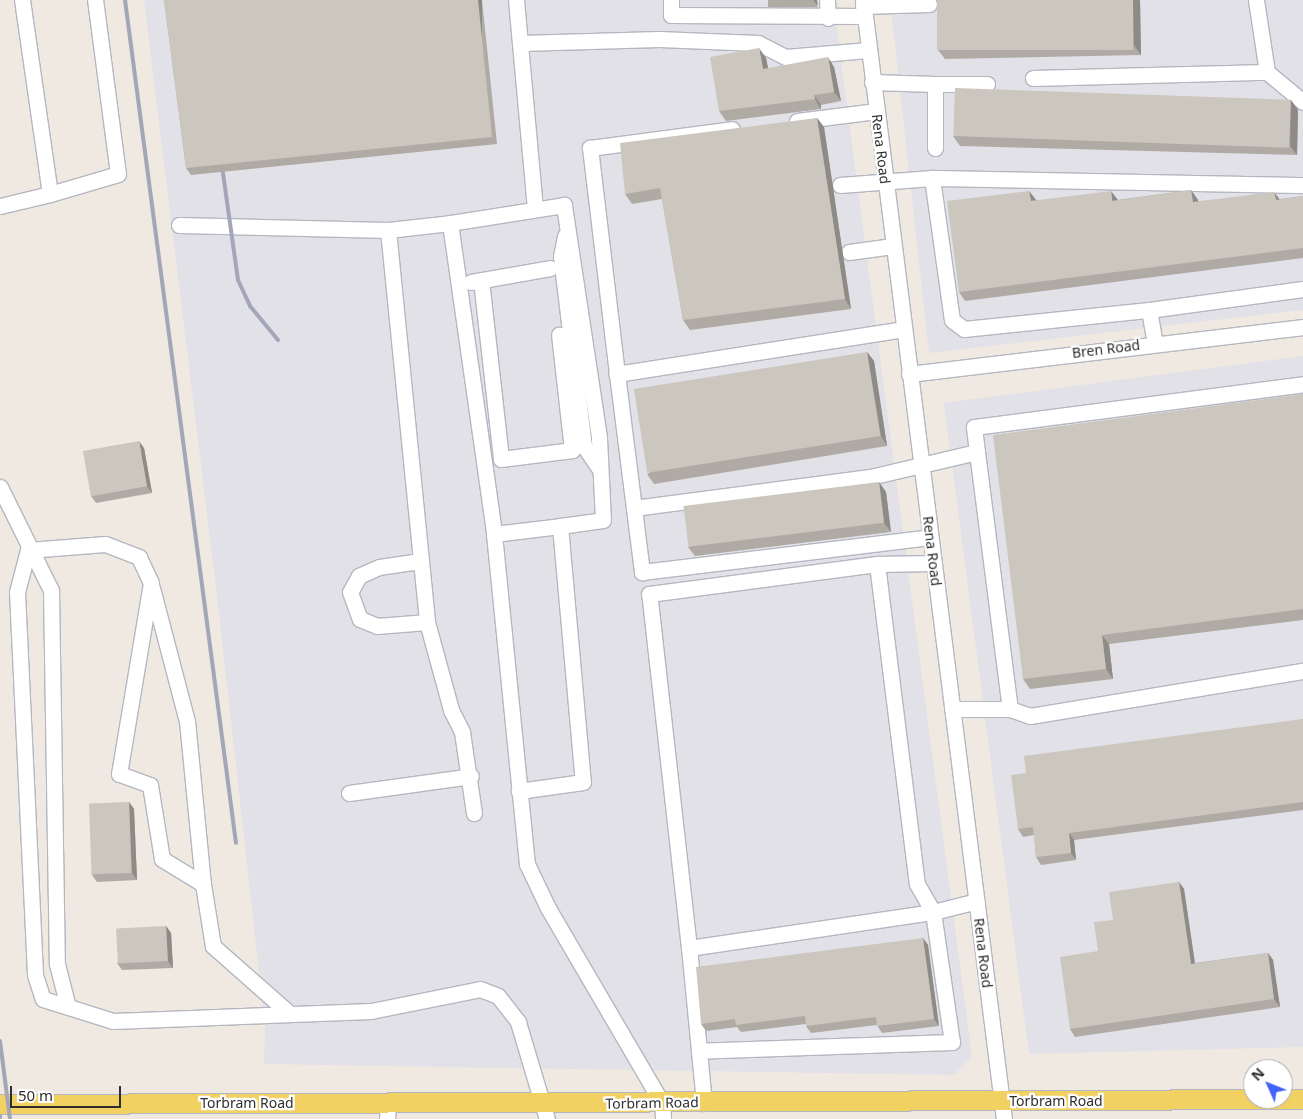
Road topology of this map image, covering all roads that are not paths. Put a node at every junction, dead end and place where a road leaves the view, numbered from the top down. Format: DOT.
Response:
graph roads {
  1 [pos="22,0"];
  2 [pos="95,0"];
  3 [pos="516,0"];
  4 [pos="671,0"];
  5 [pos="827,0"];
  6 [pos="1256,0"];
  7 [pos="929,4"];
  8 [pos="863,7"];
  9 [pos="828,18"];
  10 [pos="520,43"];
  11 [pos="868,50"];
  12 [pos="1267,72"];
  13 [pos="1033,78"];
  14 [pos="872,82"];
  15 [pos="935,84"];
  16 [pos="987,84"];
  17 [pos="1303,102"];
  18 [pos="876,111"];
  19 [pos="779,123"];
  20 [pos="750,127"];
  21 [pos="935,148"];
  22 [pos="932,178"];
  23 [pos="884,180"];
  24 [pos="840,185"];
  25 [pos="1303,185"];
  26 [pos="50,194"];
  27 [pos="0,206"];
  28 [pos="535,209"];
  29 [pos="450,223"];
  30 [pos="179,225"];
  31 [pos="388,230"];
  32 [pos="893,246"];
  33 [pos="849,252"];
  34 [pos="550,268"];
  35 [pos="481,280"];
  36 [pos="460,283"];
  37 [pos="1303,289"];
  38 [pos="1149,310"];
  39 [pos="1303,327"];
  40 [pos="904,330"];
  41 [pos="559,335"];
  42 [pos="1154,343"];
  43 [pos="616,374"];
  44 [pos="909,374"];
  45 [pos="1303,384"];
  46 [pos="977,452"];
  47 [pos="921,463"];
  48 [pos="0,487"];
  49 [pos="634,508"];
  50 [pos="560,526"];
  51 [pos="494,534"];
  52 [pos="930,537"];
  53 [pos="28,550"];
  54 [pos="420,561"];
  55 [pos="933,563"];
  56 [pos="877,564"];
  57 [pos="151,583"];
  58 [pos="427,622"];
  59 [pos="1303,672"];
  60 [pos="952,709"];
  61 [pos="1010,709"];
  62 [pos="471,776"];
  63 [pos="519,791"];
  64 [pos="349,793"];
  65 [pos="474,812"];
  66 [pos="203,884"];
  67 [pos="977,901"];
  68 [pos="933,912"];
  69 [pos="690,948"];
  70 [pos="68,1007"];
  71 [pos="290,1014"];
  72 [pos="699,1051"];
  73 [pos="1303,1099"];
  74 [pos="704,1102"];
  75 [pos="0,1104"];
  76 [pos="1003,1110"];
  77 [pos="388,1111"];
  78 [pos="662,1111"];
  79 [pos="546,1112"];
  1 -- 26 [label="street"];
  2 -- 26 [label="street"];
  3 -- 10 [label="street"];
  4 -- 9 [label="street"];
  5 -- 9 [label="street"];
  6 -- 12 [label="street"];
  7 -- 8 [label="street"];
  8 -- 9 [label="street"];
  8 -- 11 [label="street, Rena Road"];
  10 -- 11 [label="street"];
  10 -- 28 [label="street"];
  11 -- 14 [label="street, Rena Road"];
  12 -- 13 [label="street"];
  12 -- 17 [label="street"];
  14 -- 15 [label="street"];
  14 -- 18 [label="street, Rena Road"];
  15 -- 16 [label="street"];
  15 -- 21 [label="street"];
  18 -- 19 [label="street"];
  18 -- 23 [label="street, Rena Road"];
  20 -- 43 [label="street"];
  22 -- 23 [label="street"];
  22 -- 25 [label="street"];
  22 -- 38 [label="street"];
  23 -- 24 [label="street"];
  23 -- 32 [label="street, Rena Road"];
  26 -- 27 [label="street"];
  28 -- 29 [label="street"];
  28 -- 50 [label="street"];
  29 -- 31 [label="street"];
  29 -- 36 [label="street"];
  30 -- 31 [label="street"];
  31 -- 54 [label="street"];
  32 -- 33 [label="street"];
  32 -- 40 [label="street, Rena Road"];
  34 -- 35 [label="street"];
  35 -- 36 [label="street"];
  35 -- 41 [label="street"];
  36 -- 51 [label="street"];
  37 -- 38 [label="street"];
  38 -- 42 [label="street"];
  39 -- 42 [label="street, Bren Road"];
  40 -- 43 [label="street"];
  40 -- 44 [label="street, Rena Road"];
  42 -- 44 [label="street, Bren Road"];
  43 -- 49 [label="street"];
  44 -- 47 [label="street, Rena Road"];
  45 -- 46 [label="street"];
  46 -- 47 [label="street"];
  46 -- 61 [label="street"];
  47 -- 49 [label="street"];
  47 -- 52 [label="street, Rena Road"];
  48 -- 53 [label="street"];
  49 -- 52 [label="street"];
  50 -- 51 [label="street"];
  50 -- 63 [label="street"];
  51 -- 63 [label="street"];
  52 -- 55 [label="street, Rena Road"];
  53 -- 57 [label="street"];
  53 -- 70 [label="street"];
  53 -- 70 [label="street"];
  54 -- 58 [label="street"];
  54 -- 58 [label="street"];
  55 -- 56 [label="street"];
  55 -- 60 [label="street, Rena Road"];
  56 -- 68 [label="street"];
  56 -- 69 [label="street"];
  57 -- 66 [label="street"];
  57 -- 66 [label="street"];
  58 -- 62 [label="street"];
  59 -- 61 [label="street"];
  60 -- 61 [label="street"];
  60 -- 67 [label="street, Rena Road"];
  62 -- 64 [label="street"];
  62 -- 65 [label="street"];
  63 -- 78 [label="street"];
  66 -- 71 [label="street"];
  67 -- 68 [label="street"];
  67 -- 76 [label="street, Rena Road"];
  68 -- 69 [label="street"];
  68 -- 72 [label="street"];
  69 -- 72 [label="street"];
  70 -- 71 [label="street"];
  71 -- 79 [label="street"];
  72 -- 74 [label="street"];
  73 -- 76 [label="main road, Torbram Road"];
  74 -- 76 [label="main road, Torbram Road"];
  74 -- 78 [label="main road, Torbram Road"];
  75 -- 77 [label="main road, Torbram Road"];
  77 -- 79 [label="main road, Torbram Road"];
  78 -- 79 [label="main road, Torbram Road"];
}
